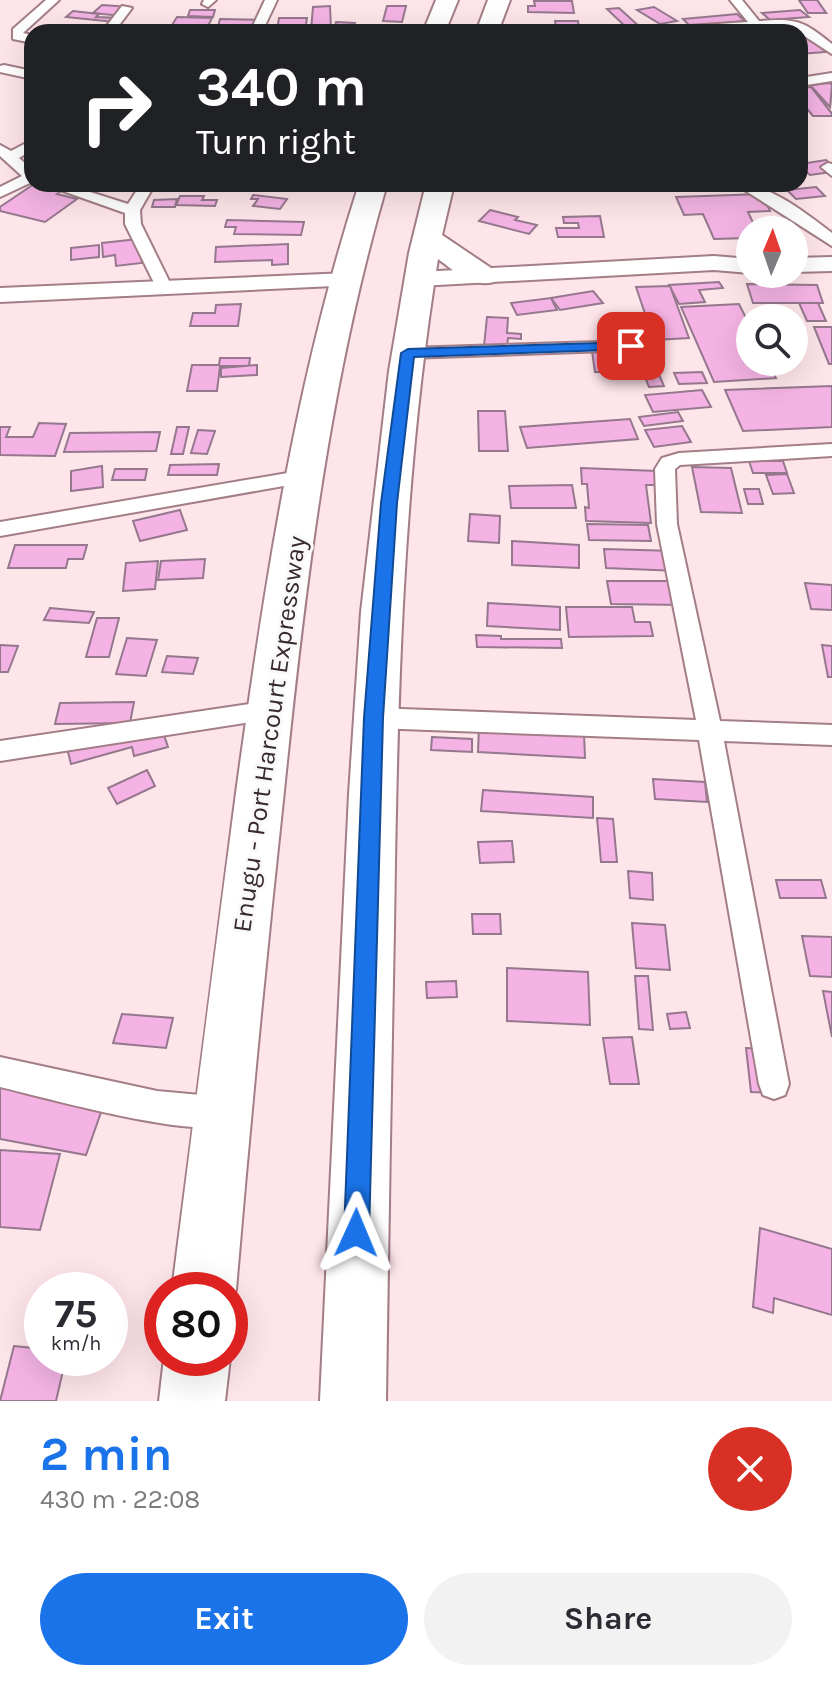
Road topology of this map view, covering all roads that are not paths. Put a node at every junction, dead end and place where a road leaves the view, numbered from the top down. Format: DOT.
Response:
graph roads {
  1 [pos="53,0"];
  2 [pos="271,0"];
  3 [pos="447,0"];
  4 [pos="499,0"];
  5 [pos="736,0"];
  6 [pos="126,8"];
  7 [pos="755,23"];
  8 [pos="26,24"];
  9 [pos="114,24"];
  10 [pos="260,24"];
  11 [pos="437,24"];
  12 [pos="490,24"];
  13 [pos="744,24"];
  14 [pos="797,24"];
  15 [pos="24,26"];
  16 [pos="808,32"];
  17 [pos="24,37"];
  18 [pos="832,50"];
  19 [pos="4,69"];
  20 [pos="24,73"];
  21 [pos="832,77"];
  22 [pos="808,81"];
  23 [pos="24,147"];
  24 [pos="5,154"];
  25 [pos="24,170"];
  26 [pos="24,181"];
  27 [pos="75,192"];
  28 [pos="143,192"];
  29 [pos="371,192"];
  30 [pos="440,192"];
  31 [pos="757,192"];
  32 [pos="0,193"];
  33 [pos="132,210"];
  34 [pos="832,241"];
  35 [pos="832,253"];
  36 [pos="808,254"];
  37 [pos="736,259"];
  38 [pos="714,263"];
  39 [pos="832,264"];
  40 [pos="736,265"];
  41 [pos="808,265"];
  42 [pos="347,280"];
  43 [pos="436,288"];
  44 [pos="165,289"];
  45 [pos="0,295"];
  46 [pos="631,346"];
  47 [pos="832,450"];
  48 [pos="305,476"];
  49 [pos="0,529"];
  50 [pos="270,710"];
  51 [pos="374,718"];
  52 [pos="710,730"];
  53 [pos="832,735"];
  54 [pos="0,751"];
  55 [pos="0,1072"];
  56 [pos="774,1084"];
  57 [pos="222,1113"];
  58 [pos="206,1272"];
  59 [pos="195,1376"];
  60 [pos="192,1401"];
  61 [pos="353,1401"];
  1 -- 8 [label="street"];
  2 -- 10 [label="street"];
  3 -- 11 [label="highway"];
  4 -- 12 [label="highway"];
  5 -- 7 [label="street"];
  6 -- 9 [label="street"];
  7 -- 13 [label="street"];
  7 -- 14 [label="street"];
  15 -- 17 [label="street"];
  16 -- 18 [label="street"];
  19 -- 20 [label="street"];
  21 -- 22 [label="street"];
  23 -- 24 [label="street"];
  24 -- 25 [label="street"];
  26 -- 32 [label="street"];
  27 -- 33 [label="street"];
  28 -- 33 [label="street"];
  29 -- 42 [label="highway, Enugu - Port Harcourt Expressway"];
  30 -- 43 [label="highway"];
  31 -- 34 [label="street"];
  33 -- 44 [label="street"];
  35 -- 36 [label="main road"];
  37 -- 38 [label="main road"];
  38 -- 40 [label="main road"];
  38 -- 43 [label="main road"];
  39 -- 41 [label="main road"];
  42 -- 44 [label="main road"];
  42 -- 48 [label="highway, Enugu - Port Harcourt Expressway"];
  43 -- 46 [label="street"];
  43 -- 51 [label="highway"];
  44 -- 45 [label="main road"];
  47 -- 52 [label="street"];
  48 -- 49 [label="street"];
  48 -- 50 [label="highway, Enugu - Port Harcourt Expressway"];
  50 -- 54 [label="street"];
  50 -- 57 [label="highway, Enugu - Port Harcourt Expressway"];
  51 -- 52 [label="street"];
  51 -- 61 [label="highway"];
  52 -- 53 [label="street"];
  52 -- 56 [label="street"];
  55 -- 57 [label="street"];
  57 -- 58 [label="highway, Enugu - Port Harcourt Expressway"];
  59 -- 60 [label="highway"];
}
